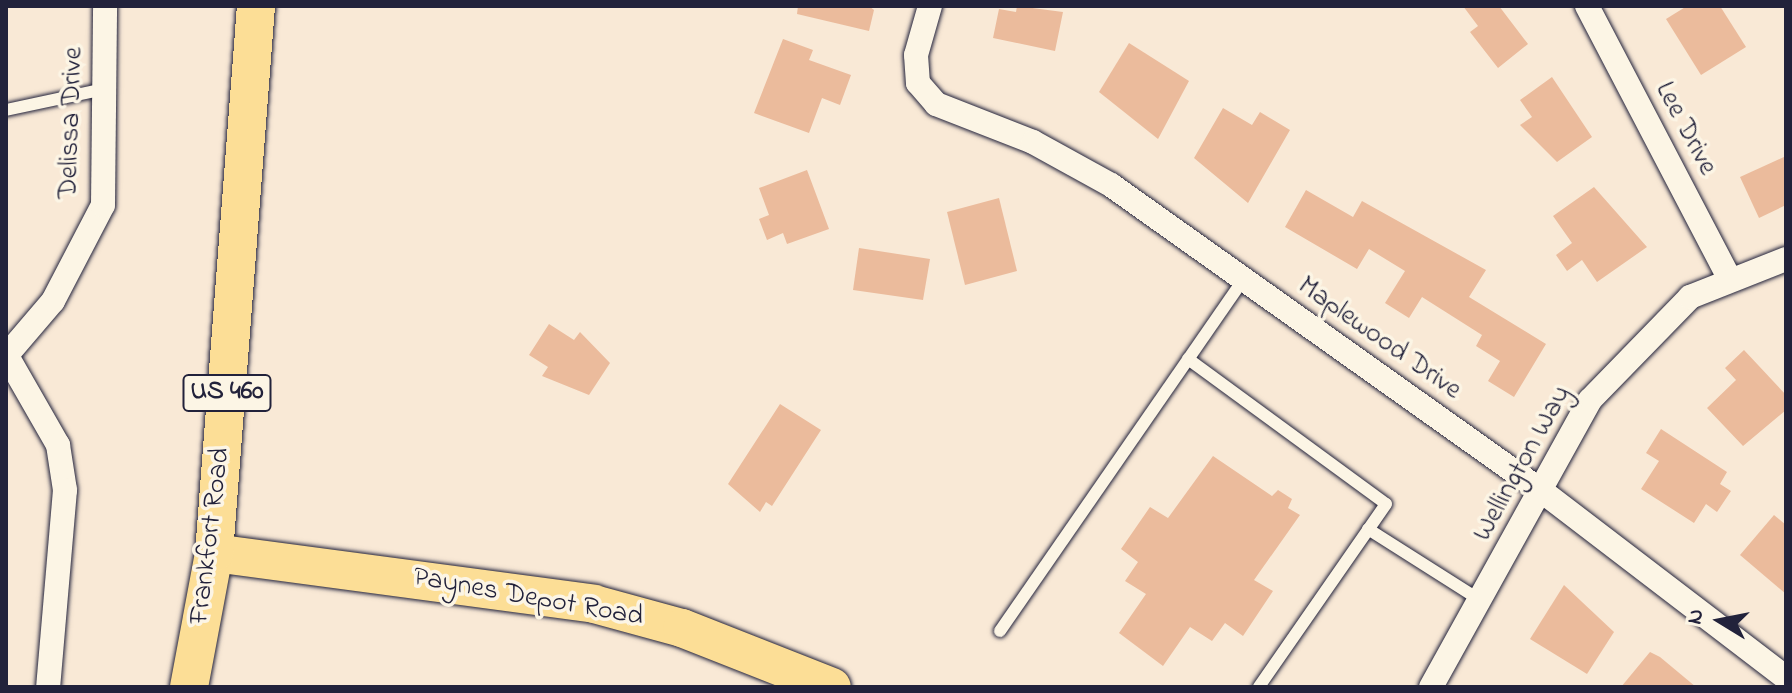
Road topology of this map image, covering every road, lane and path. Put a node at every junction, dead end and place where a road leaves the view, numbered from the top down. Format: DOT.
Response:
graph roads {
  1 [pos="105,6"];
  2 [pos="256,6"];
  3 [pos="930,6"];
  4 [pos="1587,6"];
  5 [pos="104,89"];
  6 [pos="6,110"];
  7 [pos="1786,259"];
  8 [pos="1244,279"];
  9 [pos="1730,280"];
  10 [pos="6,356"];
  11 [pos="1188,359"];
  12 [pos="1543,492"];
  13 [pos="1368,529"];
  14 [pos="214,553"];
  15 [pos="1480,601"];
  16 [pos="1000,631"];
  17 [pos="1786,678"];
  18 [pos="48,687"];
  19 [pos="189,687"];
  20 [pos="832,687"];
  21 [pos="1259,687"];
  22 [pos="1431,687"];
  1 -- 5 [label="street, Delissa Drive"];
  2 -- 14 [label="main road, Frankfort Road / US 460"];
  3 -- 8 [label="street, Maplewood Drive"];
  4 -- 9 [label="street, Lee Drive"];
  5 -- 6 [label="lane"];
  5 -- 10 [label="street, Delissa Drive"];
  7 -- 9 [label="street, Wellington Way"];
  8 -- 11 [label="lane"];
  8 -- 12 [label="street, Maplewood Drive"];
  9 -- 12 [label="street, Wellington Way"];
  10 -- 18 [label="street"];
  11 -- 13 [label="lane"];
  11 -- 16 [label="lane"];
  12 -- 15 [label="street, Wellington Way"];
  12 -- 17 [label="street, Maplewood Drive"];
  13 -- 15 [label="lane"];
  13 -- 21 [label="lane"];
  14 -- 19 [label="main road, Frankfort Road / US 460"];
  14 -- 20 [label="main road, Paynes Depot Road"];
  15 -- 22 [label="street, Wellington Way"];
}
